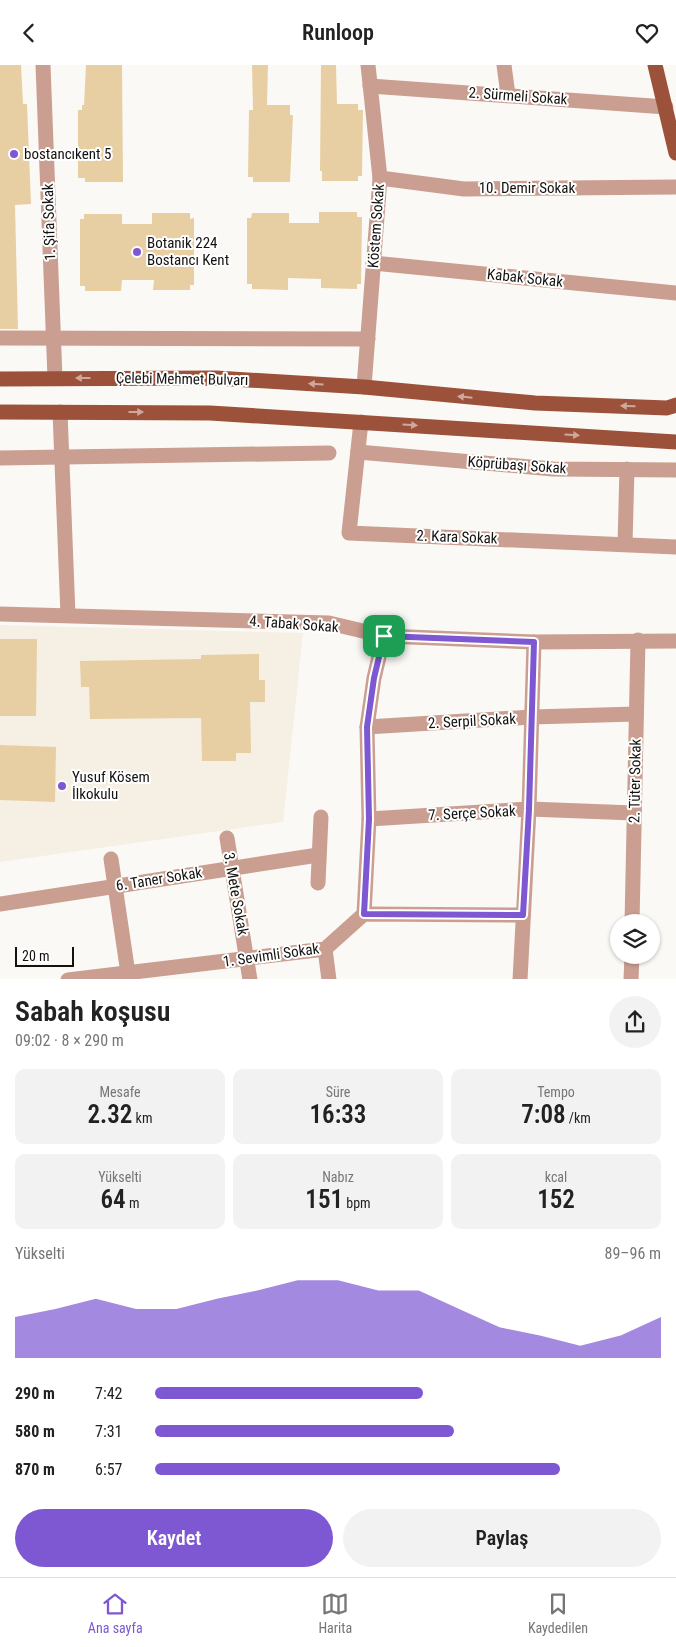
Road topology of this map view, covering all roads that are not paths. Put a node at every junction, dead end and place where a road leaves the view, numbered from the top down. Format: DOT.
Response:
graph roads {
  1 [pos="43,65"];
  2 [pos="368,65"];
  3 [pos="504,65"];
  4 [pos="655,65"];
  5 [pos="370,86"];
  6 [pos="508,95"];
  7 [pos="666,107"];
  8 [pos="676,153"];
  9 [pos="380,178"];
  10 [pos="676,187"];
  11 [pos="373,263"];
  12 [pos="676,293"];
  13 [pos="0,338"];
  14 [pos="54,338"];
  15 [pos="368,339"];
  16 [pos="56,378"];
  17 [pos="0,379"];
  18 [pos="364,387"];
  19 [pos="676,405"];
  20 [pos="0,412"];
  21 [pos="60,412"];
  22 [pos="362,421"];
  23 [pos="676,442"];
  24 [pos="358,452"];
  25 [pos="329,453"];
  26 [pos="61,457"];
  27 [pos="0,458"];
  28 [pos="626,469"];
  29 [pos="676,470"];
  30 [pos="625,544"];
  31 [pos="676,547"];
  32 [pos="0,614"];
  33 [pos="68,615"];
  34 [pos="384,636"];
  35 [pos="638,640"];
  36 [pos="676,641"];
  37 [pos="534,642"];
  38 [pos="636,714"];
  39 [pos="532,717"];
  40 [pos="367,727"];
  41 [pos="529,809"];
  42 [pos="634,813"];
  43 [pos="321,817"];
  44 [pos="369,819"];
  45 [pos="227,838"];
  46 [pos="318,855"];
  47 [pos="111,859"];
  48 [pos="232,868"];
  49 [pos="318,883"];
  50 [pos="116,886"];
  51 [pos="0,903"];
  52 [pos="364,914"];
  53 [pos="632,914"];
  54 [pos="523,915"];
  55 [pos="325,949"];
  56 [pos="247,959"];
  57 [pos="632,964"];
  58 [pos="128,976"];
  59 [pos="68,979"];
  60 [pos="250,979"];
  61 [pos="329,979"];
  62 [pos="520,979"];
  63 [pos="631,979"];
  1 -- 14 [label="street, 1. Şifa Sokak"];
  2 -- 5 [label="street, Köstem Sokak"];
  3 -- 6 [label="street"];
  4 -- 7 [label="main road"];
  5 -- 6 [label="street, 2. Sürmeli Sokak"];
  5 -- 9 [label="street, Köstem Sokak"];
  6 -- 7 [label="street, 2. Sürmeli Sokak"];
  7 -- 8 [label="main road"];
  9 -- 10 [label="street, 10. Demir Sokak"];
  9 -- 11 [label="street, Köstem Sokak"];
  11 -- 12 [label="street, Kabak Sokak"];
  11 -- 15 [label="street, Köstem Sokak"];
  13 -- 14 [label="street"];
  14 -- 15 [label="street"];
  14 -- 16 [label="street, 1. Şifa Sokak"];
  15 -- 18 [label="street, Köstem Sokak"];
  16 -- 17 [label="main road, Çelebi Mehmet Bulvarı"];
  18 -- 16 [label="main road, Çelebi Mehmet Bulvarı, one-way"];
  19 -- 18 [label="main road, Çelebi Mehmet Bulvarı, one-way"];
  20 -- 21 [label="main road"];
  21 -- 22 [label="main road, one-way"];
  21 -- 26 [label="street"];
  22 -- 23 [label="main road, one-way"];
  22 -- 24 [label="street, 2. Kara Sokak"];
  24 -- 28 [label="street, Köprübaşı Sokak"];
  24 -- 30 [label="street, 2. Kara Sokak"];
  25 -- 26 [label="street"];
  26 -- 27 [label="street"];
  26 -- 33 [label="street"];
  28 -- 29 [label="street, Köprübaşı Sokak"];
  28 -- 30 [label="street"];
  30 -- 31 [label="street, 2. Kara Sokak"];
  32 -- 33 [label="street, 4. Tabak Sokak"];
  33 -- 34 [label="street, 4. Tabak Sokak"];
  34 -- 37 [label="street, 4. Tabak Sokak"];
  34 -- 40 [label="street"];
  35 -- 36 [label="street, 4. Tabak Sokak"];
  35 -- 37 [label="street, 4. Tabak Sokak"];
  35 -- 38 [label="street, 2. Tüter Sokak"];
  37 -- 39 [label="street"];
  38 -- 39 [label="street, 2. Serpil Sokak"];
  38 -- 42 [label="street, 2. Tüter Sokak"];
  39 -- 40 [label="street, 2. Serpil Sokak"];
  39 -- 41 [label="street"];
  40 -- 44 [label="street"];
  41 -- 42 [label="street, 7. Serçe Sokak"];
  41 -- 44 [label="street, 7. Serçe Sokak"];
  41 -- 54 [label="street"];
  42 -- 53 [label="street, 2. Tüter Sokak"];
  43 -- 46 [label="street"];
  44 -- 52 [label="street"];
  45 -- 48 [label="street, 3. Mete Sokak"];
  46 -- 48 [label="street, 6. Taner Sokak"];
  46 -- 49 [label="street"];
  47 -- 50 [label="street"];
  48 -- 50 [label="street, 6. Taner Sokak"];
  48 -- 56 [label="street, 3. Mete Sokak"];
  50 -- 51 [label="street, 6. Taner Sokak"];
  50 -- 58 [label="street"];
  52 -- 54 [label="street"];
  52 -- 55 [label="street, 1. Sevimli Sokak"];
  54 -- 62 [label="street"];
  55 -- 56 [label="street, 1. Sevimli Sokak"];
  55 -- 61 [label="street"];
  56 -- 58 [label="street, 1. Sevimli Sokak"];
  56 -- 60 [label="street, 3. Mete Sokak"];
  57 -- 63 [label="street"];
  58 -- 59 [label="street, 1. Sevimli Sokak"];
}
